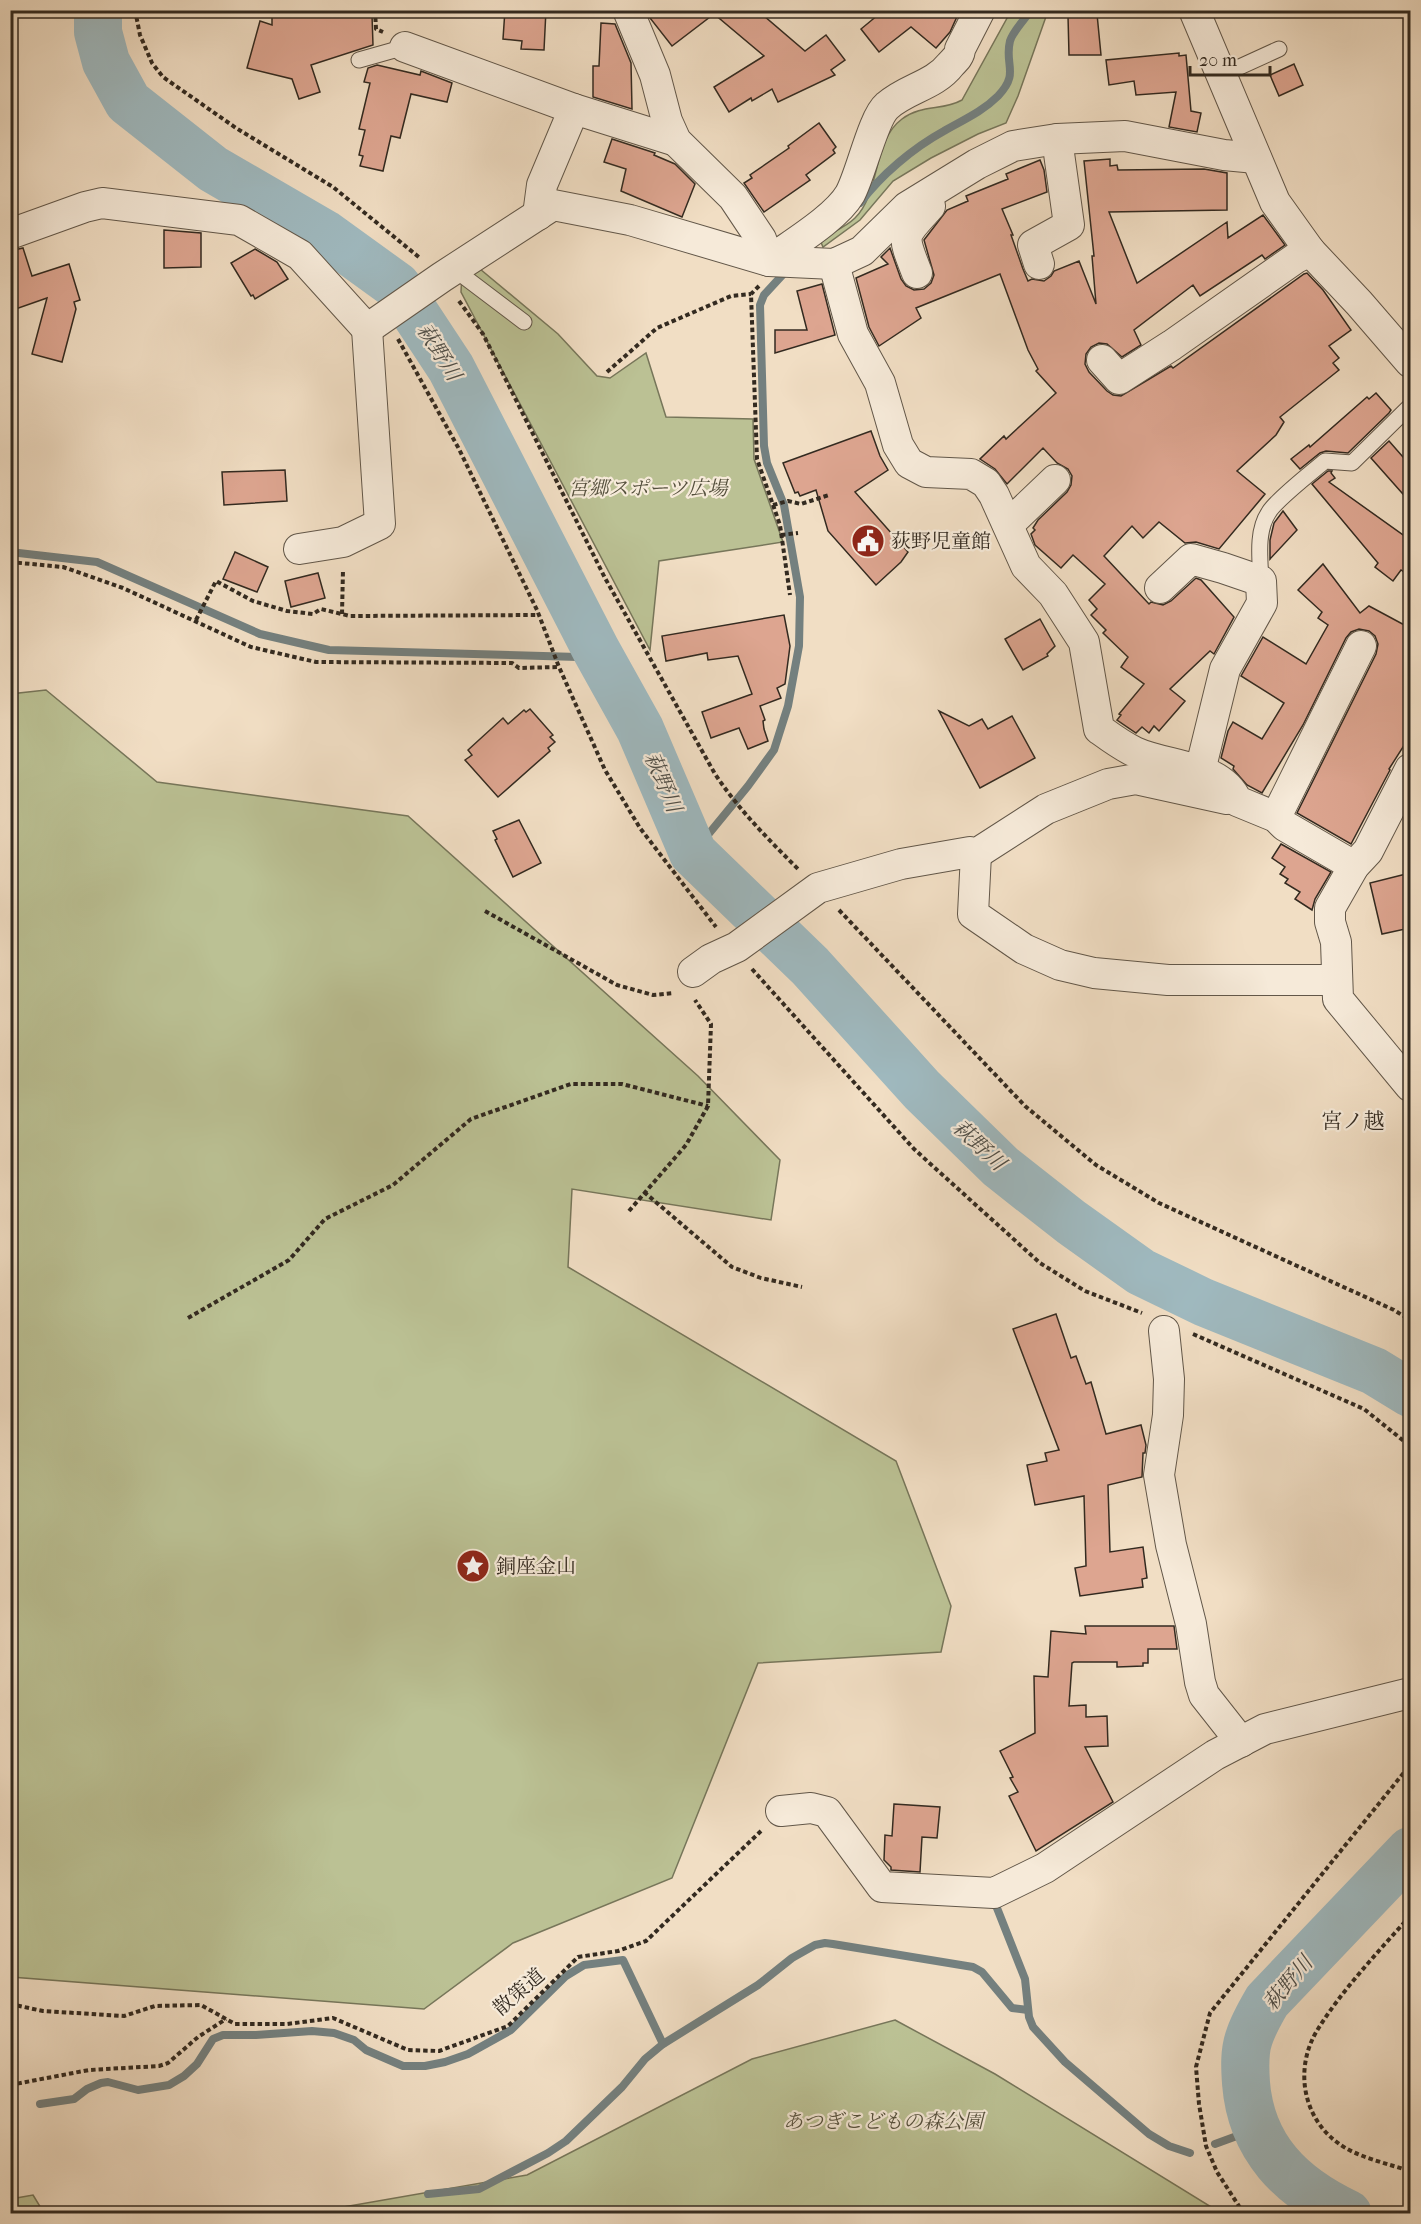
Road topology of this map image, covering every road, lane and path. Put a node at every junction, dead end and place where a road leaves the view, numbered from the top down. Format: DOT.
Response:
graph roads {
  1 [pos="135,10"];
  2 [pos="628,10"];
  3 [pos="980,10"];
  4 [pos="1194,10"];
  5 [pos="405,47"];
  6 [pos="1279,50"];
  7 [pos="359,60"];
  8 [pos="1222,75"];
  9 [pos="574,109"];
  10 [pos="1058,139"];
  11 [pos="676,141"];
  12 [pos="1256,158"];
  13 [pos="938,188"];
  14 [pos="538,215"];
  15 [pos="10,234"];
  16 [pos="1032,246"];
  17 [pos="1310,251"];
  18 [pos="778,261"];
  19 [pos="833,264"];
  20 [pos="917,273"];
  21 [pos="445,275"];
  22 [pos="751,294"];
  23 [pos="524,322"];
  24 [pos="376,323"];
  25 [pos="1410,362"];
  26 [pos="607,372"];
  27 [pos="1118,378"];
  28 [pos="1410,406"];
  29 [pos="1054,480"];
  30 [pos="829,495"];
  31 [pos="773,505"];
  32 [pos="1008,525"];
  33 [pos="798,533"];
  34 [pos="782,535"];
  35 [pos="343,542"];
  36 [pos="299,549"];
  37 [pos="10,562"];
  38 [pos="1261,581"];
  39 [pos="1160,588"];
  40 [pos="790,595"];
  41 [pos="342,614"];
  42 [pos="539,615"];
  43 [pos="196,619"];
  44 [pos="1361,646"];
  45 [pos="558,666"];
  46 [pos="1410,769"];
  47 [pos="1200,771"];
  48 [pos="1237,801"];
  49 [pos="1276,817"];
  50 [pos="976,854"];
  51 [pos="1354,866"];
  52 [pos="813,892"];
  53 [pos="485,910"];
  54 [pos="735,948"];
  55 [pos="691,982"];
  56 [pos="1337,982"];
  57 [pos="1410,1086"];
  58 [pos="708,1106"];
  59 [pos="644,1192"];
  60 [pos="629,1211"];
  61 [pos="802,1287"];
  62 [pos="188,1318"];
  63 [pos="1410,1320"];
  64 [pos="1164,1331"];
  65 [pos="1410,1446"];
  66 [pos="1410,1693"];
  67 [pos="1241,1742"];
  68 [pos="1410,1765"];
  69 [pos="781,1812"];
  70 [pos="1410,1916"];
  71 [pos="10,2004"];
  72 [pos="226,2019"];
  73 [pos="10,2085"];
  74 [pos="1410,2171"];
  75 [pos="1244,2214"];
  1 -- 21 [label="path"];
  2 -- 11 [label="street"];
  3 -- 18 [label="street"];
  4 -- 8 [label="street"];
  5 -- 7 [label="lane"];
  5 -- 9 [label="street"];
  6 -- 8 [label="lane"];
  8 -- 12 [label="street"];
  9 -- 11 [label="street"];
  9 -- 14 [label="street"];
  10 -- 12 [label="street"];
  10 -- 13 [label="street"];
  10 -- 16 [label="street"];
  11 -- 18 [label="street"];
  12 -- 17 [label="street"];
  13 -- 19 [label="street"];
  13 -- 20 [label="street"];
  14 -- 18 [label="street"];
  14 -- 21 [label="street"];
  15 -- 24 [label="street"];
  17 -- 25 [label="street"];
  17 -- 27 [label="street"];
  18 -- 19 [label="street"];
  18 -- 22 [label="path"];
  19 -- 32 [label="street"];
  21 -- 23 [label="lane"];
  21 -- 24 [label="street"];
  21 -- 52 [label="path"];
  22 -- 26 [label="path"];
  22 -- 31 [label="path"];
  24 -- 35 [label="street"];
  24 -- 42 [label="path"];
  28 -- 38 [label="lane"];
  29 -- 32 [label="street"];
  30 -- 31 [label="path"];
  31 -- 34 [label="path"];
  32 -- 47 [label="street"];
  33 -- 34 [label="path"];
  34 -- 40 [label="path"];
  35 -- 36 [label="street"];
  35 -- 41 [label="path"];
  37 -- 43 [label="path"];
  38 -- 39 [label="street"];
  38 -- 47 [label="street"];
  41 -- 42 [label="path"];
  41 -- 43 [label="path"];
  42 -- 45 [label="path"];
  43 -- 45 [label="path"];
  44 -- 49 [label="street"];
  45 -- 54 [label="path"];
  46 -- 51 [label="street"];
  47 -- 48 [label="street"];
  48 -- 49 [label="street"];
  48 -- 50 [label="street"];
  49 -- 51 [label="street"];
  50 -- 52 [label="street"];
  50 -- 56 [label="street"];
  51 -- 56 [label="street"];
  52 -- 54 [label="street"];
  52 -- 63 [label="path"];
  53 -- 55 [label="path"];
  54 -- 55 [label="street"];
  54 -- 64 [label="path"];
  55 -- 58 [label="path"];
  56 -- 57 [label="street"];
  58 -- 59 [label="path"];
  58 -- 62 [label="path"];
  59 -- 60 [label="path"];
  59 -- 61 [label="path"];
  64 -- 65 [label="path"];
  64 -- 67 [label="street"];
  66 -- 67 [label="street"];
  67 -- 69 [label="street"];
  68 -- 75 [label="path"];
  69 -- 72 [label="path, 散策道"];
  70 -- 74 [label="path"];
  71 -- 72 [label="path, 散策道"];
  72 -- 73 [label="path"];
}
